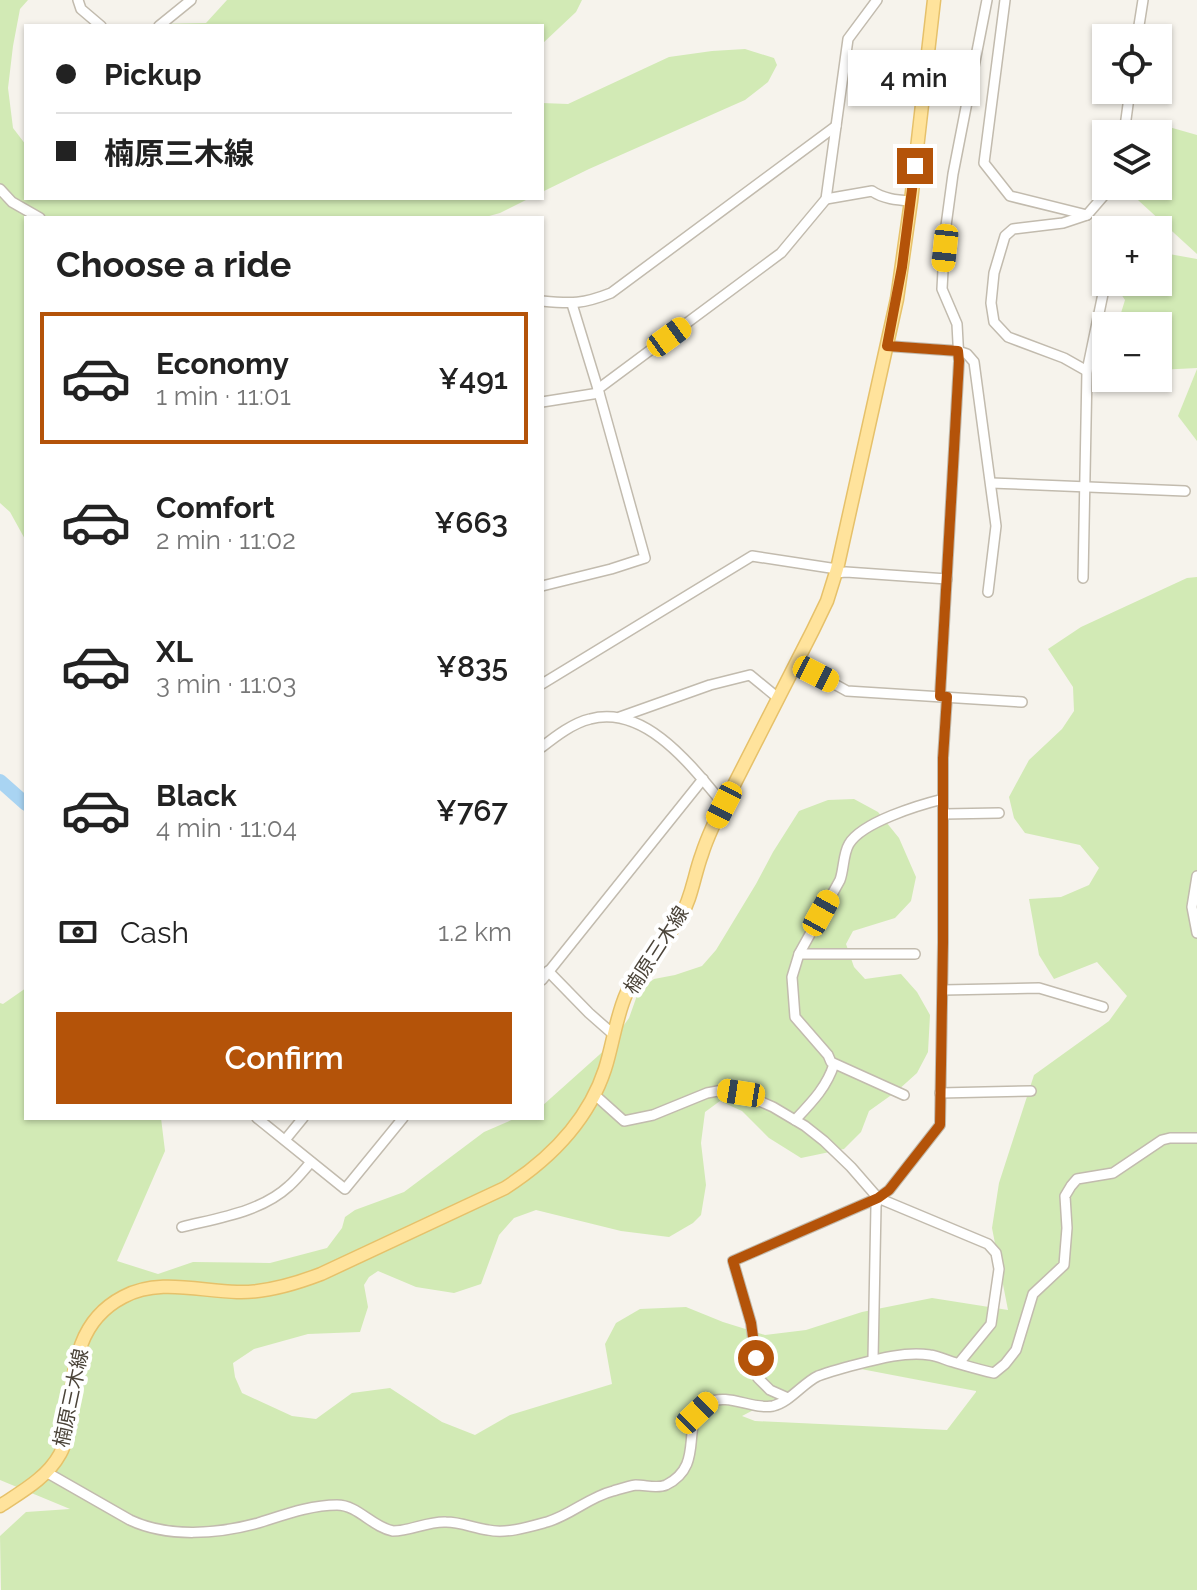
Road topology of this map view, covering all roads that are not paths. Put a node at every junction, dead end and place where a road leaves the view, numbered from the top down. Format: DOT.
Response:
graph roads {
  1 [pos="78,0"];
  2 [pos="191,0"];
  3 [pos="877,0"];
  4 [pos="934,0"];
  5 [pos="987,0"];
  6 [pos="1005,0"];
  7 [pos="1143,0"];
  8 [pos="99,24"];
  9 [pos="161,24"];
  10 [pos="1139,24"];
  11 [pos="836,126"];
  12 [pos="0,189"];
  13 [pos="826,199"];
  14 [pos="1100,200"];
  15 [pos="911,201"];
  16 [pos="1087,215"];
  17 [pos="36,216"];
  18 [pos="1103,296"];
  19 [pos="544,301"];
  20 [pos="572,304"];
  21 [pos="887,346"];
  22 [pos="958,351"];
  23 [pos="1087,371"];
  24 [pos="598,391"];
  25 [pos="544,402"];
  26 [pos="991,483"];
  27 [pos="1084,486"];
  28 [pos="1185,491"];
  29 [pos="836,571"];
  30 [pos="1083,578"];
  31 [pos="947,579"];
  32 [pos="544,585"];
  33 [pos="988,592"];
  34 [pos="796,663"];
  35 [pos="544,683"];
  36 [pos="943,697"];
  37 [pos="778,698"];
  38 [pos="1022,702"];
  39 [pos="616,719"];
  40 [pos="544,745"];
  41 [pos="703,779"];
  42 [pos="943,799"];
  43 [pos="724,805"];
  44 [pos="999,813"];
  45 [pos="944,814"];
  46 [pos="1197,876"];
  47 [pos="1197,933"];
  48 [pos="799,954"];
  49 [pos="915,954"];
  50 [pos="545,976"];
  51 [pos="943,990"];
  52 [pos="1103,1007"];
  53 [pos="614,1035"];
  54 [pos="834,1064"];
  55 [pos="1031,1091"];
  56 [pos="940,1093"];
  57 [pos="595,1095"];
  58 [pos="904,1095"];
  59 [pos="260,1120"];
  60 [pos="301,1120"];
  61 [pos="401,1120"];
  62 [pos="795,1120"];
  63 [pos="1197,1138"];
  64 [pos="285,1140"];
  65 [pos="311,1162"];
  66 [pos="878,1198"];
  67 [pos="182,1227"];
  68 [pos="873,1359"];
  69 [pos="959,1363"];
  70 [pos="788,1398"];
  71 [pos="46,1472"];
  72 [pos="0,1506"];
  1 -- 8 [label="street"];
  2 -- 9 [label="street"];
  3 -- 11 [label="street"];
  4 -- 15 [label="main road, 楠原三木線"];
  5 -- 22 [label="street"];
  6 -- 16 [label="street"];
  7 -- 10 [label="street"];
  11 -- 13 [label="street"];
  11 -- 20 [label="street"];
  12 -- 17 [label="street"];
  13 -- 15 [label="street"];
  13 -- 24 [label="street"];
  14 -- 16 [label="street"];
  15 -- 21 [label="main road, 楠原三木線"];
  16 -- 23 [label="street"];
  18 -- 23 [label="street"];
  19 -- 20 [label="street"];
  20 -- 24 [label="street"];
  21 -- 22 [label="street"];
  21 -- 29 [label="main road, 楠原三木線"];
  22 -- 26 [label="street"];
  22 -- 31 [label="street"];
  23 -- 27 [label="street"];
  24 -- 25 [label="street"];
  24 -- 32 [label="street"];
  26 -- 27 [label="street"];
  26 -- 33 [label="street"];
  27 -- 28 [label="street"];
  27 -- 30 [label="street"];
  29 -- 31 [label="street"];
  29 -- 34 [label="main road, 楠原三木線"];
  29 -- 35 [label="street"];
  31 -- 36 [label="street"];
  34 -- 36 [label="street"];
  34 -- 37 [label="main road, 楠原三木線"];
  36 -- 38 [label="street"];
  36 -- 42 [label="street"];
  37 -- 39 [label="street"];
  37 -- 43 [label="main road, 楠原三木線"];
  39 -- 40 [label="street"];
  39 -- 41 [label="street"];
  41 -- 43 [label="street"];
  41 -- 50 [label="street"];
  42 -- 45 [label="street"];
  42 -- 48 [label="street"];
  43 -- 53 [label="main road, 楠原三木線"];
  44 -- 45 [label="street"];
  45 -- 51 [label="street"];
  46 -- 47 [label="street"];
  48 -- 49 [label="street"];
  48 -- 54 [label="street"];
  50 -- 53 [label="street"];
  51 -- 52 [label="street"];
  51 -- 56 [label="street"];
  53 -- 57 [label="main road, 楠原三木線"];
  54 -- 58 [label="street"];
  54 -- 62 [label="street"];
  55 -- 56 [label="street"];
  56 -- 66 [label="street"];
  57 -- 62 [label="street"];
  57 -- 71 [label="main road, 楠原三木線"];
  59 -- 64 [label="street"];
  60 -- 64 [label="street"];
  61 -- 65 [label="street"];
  62 -- 66 [label="street"];
  63 -- 69 [label="street"];
  64 -- 65 [label="street"];
  65 -- 67 [label="street"];
  66 -- 68 [label="street"];
  66 -- 69 [label="street"];
  66 -- 70 [label="street"];
  68 -- 69 [label="street"];
  68 -- 70 [label="street"];
  70 -- 71 [label="street"];
  71 -- 72 [label="main road, 楠原三木線"];
}
